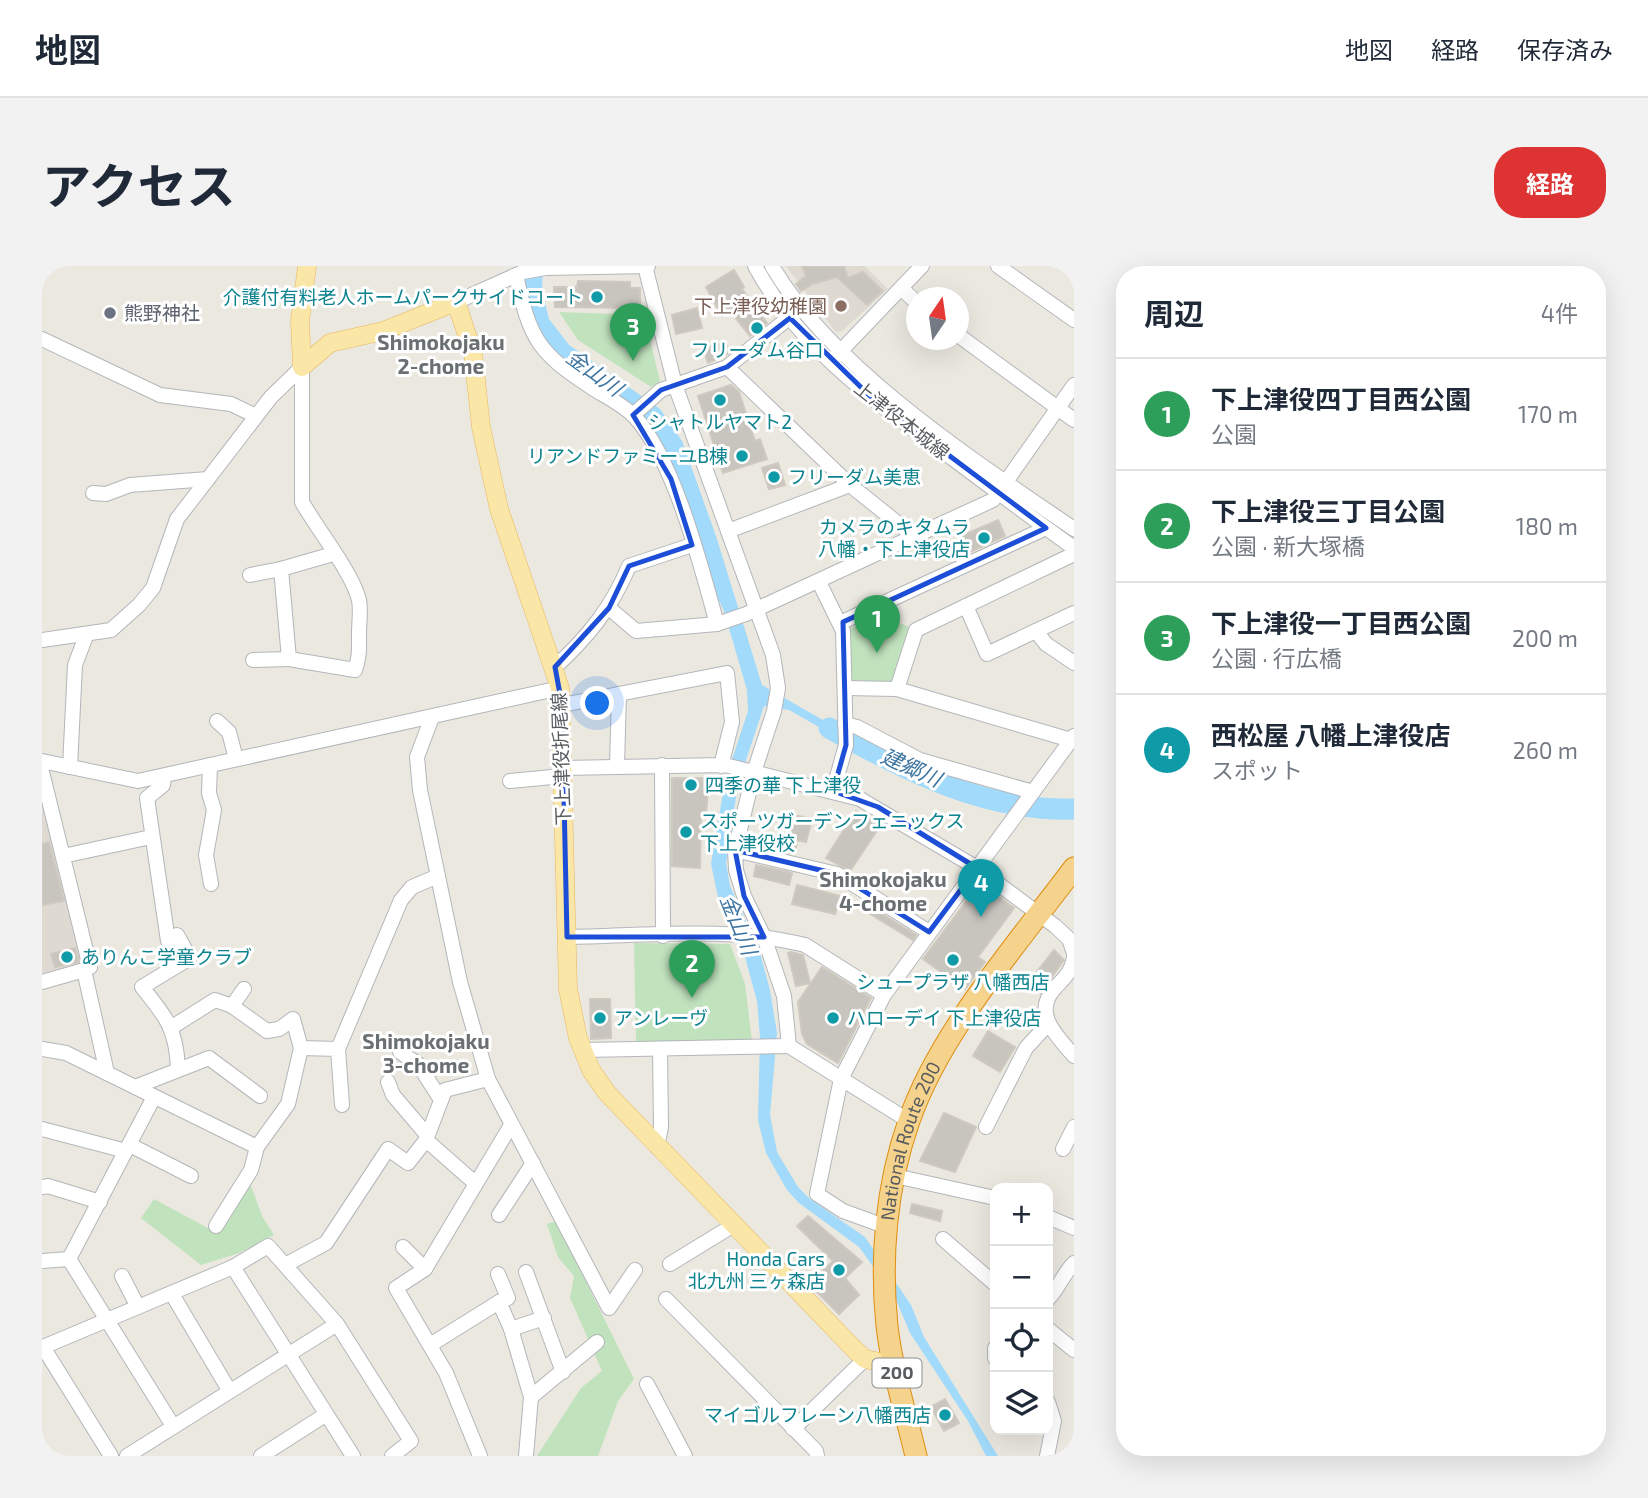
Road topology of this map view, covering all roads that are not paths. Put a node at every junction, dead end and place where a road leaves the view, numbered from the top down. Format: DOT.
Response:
graph roads {
  1 [pos="307,266"];
  2 [pos="646,266"];
  3 [pos="755,266"];
  4 [pos="772,266"];
  5 [pos="922,266"];
  6 [pos="998,266"];
  7 [pos="545,267"];
  8 [pos="520,274"];
  9 [pos="901,289"];
  10 [pos="906,293"];
  11 [pos="456,302"];
  12 [pos="802,307"];
  13 [pos="790,318"];
  14 [pos="1074,320"];
  15 [pos="42,339"];
  16 [pos="969,343"];
  17 [pos="835,356"];
  18 [pos="302,367"];
  19 [pos="727,367"];
  20 [pos="675,385"];
  21 [pos="1074,386"];
  22 [pos="1058,409"];
  23 [pos="633,415"];
  24 [pos="256,416"];
  25 [pos="1074,420"];
  26 [pos="208,479"];
  27 [pos="850,485"];
  28 [pos="1002,487"];
  29 [pos="93,494"];
  30 [pos="1046,528"];
  31 [pos="1074,529"];
  32 [pos="728,531"];
  33 [pos="915,537"];
  34 [pos="692,545"];
  35 [pos="1074,548"];
  36 [pos="333,554"];
  37 [pos="1074,554"];
  38 [pos="281,569"];
  39 [pos="250,575"];
  40 [pos="819,582"];
  41 [pos="966,606"];
  42 [pos="609,608"];
  43 [pos="750,612"];
  44 [pos="1074,613"];
  45 [pos="722,623"];
  46 [pos="840,623"];
  47 [pos="1036,631"];
  48 [pos="86,636"];
  49 [pos="42,640"];
  50 [pos="289,659"];
  51 [pos="253,660"];
  52 [pos="1074,663"];
  53 [pos="555,667"];
  54 [pos="845,688"];
  55 [pos="897,689"];
  56 [pos="619,694"];
  57 [pos="561,697"];
  58 [pos="432,717"];
  59 [pos="217,721"];
  60 [pos="845,727"];
  61 [pos="1073,738"];
  62 [pos="236,759"];
  63 [pos="42,761"];
  64 [pos="210,765"];
  65 [pos="617,765"];
  66 [pos="662,765"];
  67 [pos="723,766"];
  68 [pos="70,767"];
  69 [pos="750,771"];
  70 [pos="42,772"];
  71 [pos="562,772"];
  72 [pos="164,777"];
  73 [pos="510,781"];
  74 [pos="833,791"];
  75 [pos="1030,795"];
  76 [pos="151,836"];
  77 [pos="735,850"];
  78 [pos="63,856"];
  79 [pos="1074,868"];
  80 [pos="976,869"];
  81 [pos="438,876"];
  82 [pos="211,884"];
  83 [pos="1040,914"];
  84 [pos="929,932"];
  85 [pos="663,936"];
  86 [pos="567,937"];
  87 [pos="760,937"];
  88 [pos="1074,955"];
  89 [pos="84,970"];
  90 [pos="42,982"];
  91 [pos="244,989"];
  92 [pos="884,995"];
  93 [pos="232,1006"];
  94 [pos="1048,1024"];
  95 [pos="172,1027"];
  96 [pos="783,1046"];
  97 [pos="301,1048"];
  98 [pos="42,1049"];
  99 [pos="338,1049"];
  100 [pos="660,1049"];
  101 [pos="584,1050"];
  102 [pos="400,1052"];
  103 [pos="1074,1056"];
  104 [pos="178,1068"];
  105 [pos="107,1073"];
  106 [pos="488,1079"];
  107 [pos="841,1079"];
  108 [pos="388,1082"];
  109 [pos="135,1087"];
  110 [pos="260,1096"];
  111 [pos="154,1097"];
  112 [pos="441,1100"];
  113 [pos="342,1105"];
  114 [pos="909,1121"];
  115 [pos="511,1125"];
  116 [pos="986,1127"];
  117 [pos="1074,1127"];
  118 [pos="42,1129"];
  119 [pos="426,1138"];
  120 [pos="257,1147"];
  121 [pos="657,1147"];
  122 [pos="128,1148"];
  123 [pos="1063,1149"];
  124 [pos="533,1163"];
  125 [pos="191,1176"];
  126 [pos="895,1176"];
  127 [pos="475,1183"];
  128 [pos="42,1187"];
  129 [pos="990,1197"];
  130 [pos="100,1202"];
  131 [pos="499,1214"];
  132 [pos="1053,1219"];
  133 [pos="216,1226"];
  134 [pos="732,1226"];
  135 [pos="887,1227"];
  136 [pos="1074,1228"];
  137 [pos="943,1239"];
  138 [pos="403,1247"];
  139 [pos="69,1259"];
  140 [pos="42,1261"];
  141 [pos="1074,1263"];
  142 [pos="670,1264"];
  143 [pos="285,1265"];
  144 [pos="233,1268"];
  145 [pos="425,1269"];
  146 [pos="635,1270"];
  147 [pos="526,1272"];
  148 [pos="498,1274"];
  149 [pos="122,1276"];
  150 [pos="990,1280"];
  151 [pos="172,1294"];
  152 [pos="1053,1294"];
  153 [pos="666,1299"];
  154 [pos="499,1302"];
  155 [pos="138,1307"];
  156 [pos="544,1318"];
  157 [pos="106,1320"];
  158 [pos="337,1324"];
  159 [pos="511,1329"];
  160 [pos="1053,1333"];
  161 [pos="597,1342"];
  162 [pos="430,1345"];
  163 [pos="43,1348"];
  164 [pos="1074,1350"];
  165 [pos="287,1354"];
  166 [pos="865,1359"];
  167 [pos="895,1365"];
  168 [pos="563,1373"];
  169 [pos="647,1384"];
  170 [pos="229,1390"];
  171 [pos="531,1397"];
  172 [pos="325,1415"];
  173 [pos="173,1426"];
  174 [pos="793,1429"];
  175 [pos="1051,1435"];
  176 [pos="395,1455"];
  177 [pos="111,1456"];
  178 [pos="127,1456"];
  179 [pos="261,1456"];
  180 [pos="353,1456"];
  181 [pos="480,1456"];
  182 [pos="526,1456"];
  183 [pos="685,1456"];
  184 [pos="817,1456"];
  185 [pos="916,1456"];
  186 [pos="1047,1456"];
  1 -- 18 [label="main road"];
  2 -- 7 [label="street"];
  2 -- 20 [label="street"];
  3 -- 13 [label="street, 上津役本城線"];
  4 -- 12 [label="street, 上津役本城線"];
  5 -- 9 [label="street"];
  6 -- 14 [label="street"];
  7 -- 8 [label="street"];
  8 -- 11 [label="street"];
  8 -- 23 [label="street"];
  9 -- 10 [label="street"];
  9 -- 17 [label="street"];
  11 -- 18 [label="main road"];
  11 -- 53 [label="main road, 下上津役折尾線"];
  12 -- 13 [label="street"];
  12 -- 17 [label="street, 上津役本城線"];
  13 -- 17 [label="street, 上津役本城線"];
  13 -- 19 [label="street"];
  15 -- 24 [label="street"];
  16 -- 22 [label="street"];
  17 -- 28 [label="street, 上津役本城線"];
  18 -- 24 [label="street"];
  18 -- 36 [label="street"];
  19 -- 20 [label="street"];
  19 -- 27 [label="street"];
  20 -- 23 [label="street"];
  20 -- 32 [label="street"];
  21 -- 22 [label="street"];
  22 -- 25 [label="street"];
  22 -- 28 [label="street"];
  23 -- 34 [label="street"];
  24 -- 26 [label="street"];
  26 -- 29 [label="street"];
  26 -- 48 [label="street"];
  27 -- 32 [label="street"];
  27 -- 33 [label="street"];
  28 -- 30 [label="street, 上津役本城線"];
  28 -- 31 [label="street, 上津役本城線"];
  28 -- 33 [label="street"];
  30 -- 35 [label="street, 上津役本城線"];
  30 -- 46 [label="street"];
  32 -- 43 [label="street"];
  33 -- 40 [label="street"];
  34 -- 42 [label="street"];
  34 -- 45 [label="street"];
  36 -- 38 [label="street"];
  36 -- 50 [label="street"];
  37 -- 41 [label="street"];
  38 -- 39 [label="street"];
  38 -- 50 [label="street"];
  40 -- 43 [label="street"];
  40 -- 46 [label="street"];
  41 -- 47 [label="street"];
  41 -- 55 [label="street"];
  42 -- 45 [label="street"];
  42 -- 53 [label="street"];
  43 -- 45 [label="street"];
  43 -- 69 [label="street"];
  44 -- 47 [label="street"];
  46 -- 54 [label="street"];
  47 -- 52 [label="street"];
  48 -- 49 [label="street"];
  48 -- 68 [label="street"];
  50 -- 51 [label="street"];
  53 -- 57 [label="main road, 下上津役折尾線"];
  54 -- 55 [label="street"];
  54 -- 60 [label="street"];
  55 -- 61 [label="street"];
  56 -- 57 [label="street"];
  56 -- 65 [label="street"];
  56 -- 67 [label="street"];
  57 -- 58 [label="street"];
  57 -- 71 [label="main road, 下上津役折尾線"];
  58 -- 62 [label="street"];
  58 -- 81 [label="street"];
  59 -- 62 [label="street"];
  60 -- 74 [label="street"];
  60 -- 75 [label="street"];
  61 -- 75 [label="street"];
  62 -- 64 [label="street"];
  63 -- 68 [label="street"];
  64 -- 72 [label="street"];
  64 -- 82 [label="street"];
  65 -- 66 [label="street"];
  65 -- 71 [label="street"];
  66 -- 67 [label="street"];
  66 -- 85 [label="street"];
  67 -- 69 [label="street"];
  68 -- 72 [label="street"];
  69 -- 74 [label="street"];
  69 -- 77 [label="street"];
  70 -- 78 [label="street"];
  71 -- 73 [label="street"];
  71 -- 86 [label="main road, 下上津役折尾線"];
  72 -- 76 [label="street"];
  74 -- 80 [label="street"];
  75 -- 80 [label="street"];
  76 -- 78 [label="street"];
  76 -- 95 [label="street"];
  77 -- 84 [label="street"];
  77 -- 87 [label="street"];
  78 -- 89 [label="street"];
  79 -- 83 [label="highway, National Route 200 / 200"];
  80 -- 83 [label="street"];
  80 -- 84 [label="street"];
  81 -- 99 [label="street"];
  81 -- 106 [label="street"];
  83 -- 88 [label="street"];
  83 -- 114 [label="highway, National Route 200 / 200"];
  84 -- 92 [label="street"];
  85 -- 86 [label="street"];
  85 -- 87 [label="street"];
  86 -- 101 [label="main road, 下上津役折尾線"];
  87 -- 92 [label="street"];
  87 -- 96 [label="street"];
  88 -- 94 [label="street"];
  89 -- 90 [label="street"];
  89 -- 105 [label="street"];
  91 -- 93 [label="street"];
  92 -- 107 [label="street"];
  93 -- 95 [label="street"];
  93 -- 97 [label="street"];
  94 -- 103 [label="street"];
  94 -- 116 [label="street"];
  95 -- 104 [label="street"];
  96 -- 100 [label="street"];
  96 -- 107 [label="street"];
  97 -- 99 [label="street"];
  97 -- 120 [label="street"];
  98 -- 105 [label="street"];
  99 -- 113 [label="street"];
  100 -- 101 [label="street"];
  100 -- 121 [label="street"];
  101 -- 121 [label="main road, 下上津役折尾線"];
  102 -- 112 [label="street"];
  104 -- 109 [label="street"];
  104 -- 110 [label="street"];
  105 -- 109 [label="street"];
  106 -- 112 [label="street"];
  106 -- 115 [label="street"];
  107 -- 114 [label="street"];
  107 -- 135 [label="street"];
  108 -- 119 [label="street"];
  109 -- 111 [label="street"];
  111 -- 120 [label="street"];
  111 -- 122 [label="street"];
  112 -- 119 [label="street"];
  114 -- 126 [label="highway, National Route 200 / 200"];
  115 -- 124 [label="street"];
  115 -- 127 [label="street"];
  117 -- 123 [label="street"];
  118 -- 122 [label="street"];
  119 -- 127 [label="street"];
  119 -- 143 [label="street"];
  120 -- 133 [label="street"];
  121 -- 134 [label="main road, 下上津役折尾線"];
  122 -- 125 [label="street"];
  122 -- 130 [label="street"];
  124 -- 131 [label="street"];
  124 -- 146 [label="street"];
  126 -- 129 [label="street"];
  126 -- 135 [label="highway, National Route 200 / 200"];
  127 -- 145 [label="street"];
  128 -- 130 [label="street"];
  130 -- 139 [label="street"];
  132 -- 136 [label="street"];
  134 -- 142 [label="street"];
  134 -- 166 [label="main road, 下上津役折尾線"];
  135 -- 167 [label="highway, National Route 200 / 200"];
  137 -- 150 [label="street"];
  138 -- 145 [label="street"];
  139 -- 140 [label="street"];
  139 -- 157 [label="street"];
  141 -- 152 [label="street"];
  143 -- 144 [label="street"];
  143 -- 158 [label="street"];
  144 -- 151 [label="street"];
  144 -- 165 [label="street"];
  145 -- 162 [label="street"];
  147 -- 156 [label="street"];
  148 -- 154 [label="street"];
  149 -- 155 [label="street"];
  151 -- 155 [label="street"];
  151 -- 170 [label="street"];
  153 -- 174 [label="street"];
  154 -- 159 [label="street"];
  154 -- 162 [label="street"];
  155 -- 157 [label="street"];
  156 -- 159 [label="street"];
  156 -- 168 [label="street"];
  157 -- 163 [label="street"];
  157 -- 173 [label="street"];
  158 -- 165 [label="street"];
  158 -- 176 [label="street"];
  159 -- 171 [label="street"];
  160 -- 164 [label="street"];
  161 -- 168 [label="street"];
  162 -- 181 [label="street"];
  163 -- 177 [label="street"];
  165 -- 170 [label="street"];
  165 -- 172 [label="street"];
  166 -- 167 [label="main road"];
  166 -- 174 [label="street"];
  167 -- 185 [label="highway, National Route 200 / 200"];
  168 -- 171 [label="street"];
  169 -- 183 [label="street"];
  170 -- 173 [label="street"];
  171 -- 182 [label="street"];
  172 -- 179 [label="street"];
  172 -- 180 [label="street"];
  173 -- 178 [label="street"];
  174 -- 184 [label="street"];
  175 -- 186 [label="street"];
}
